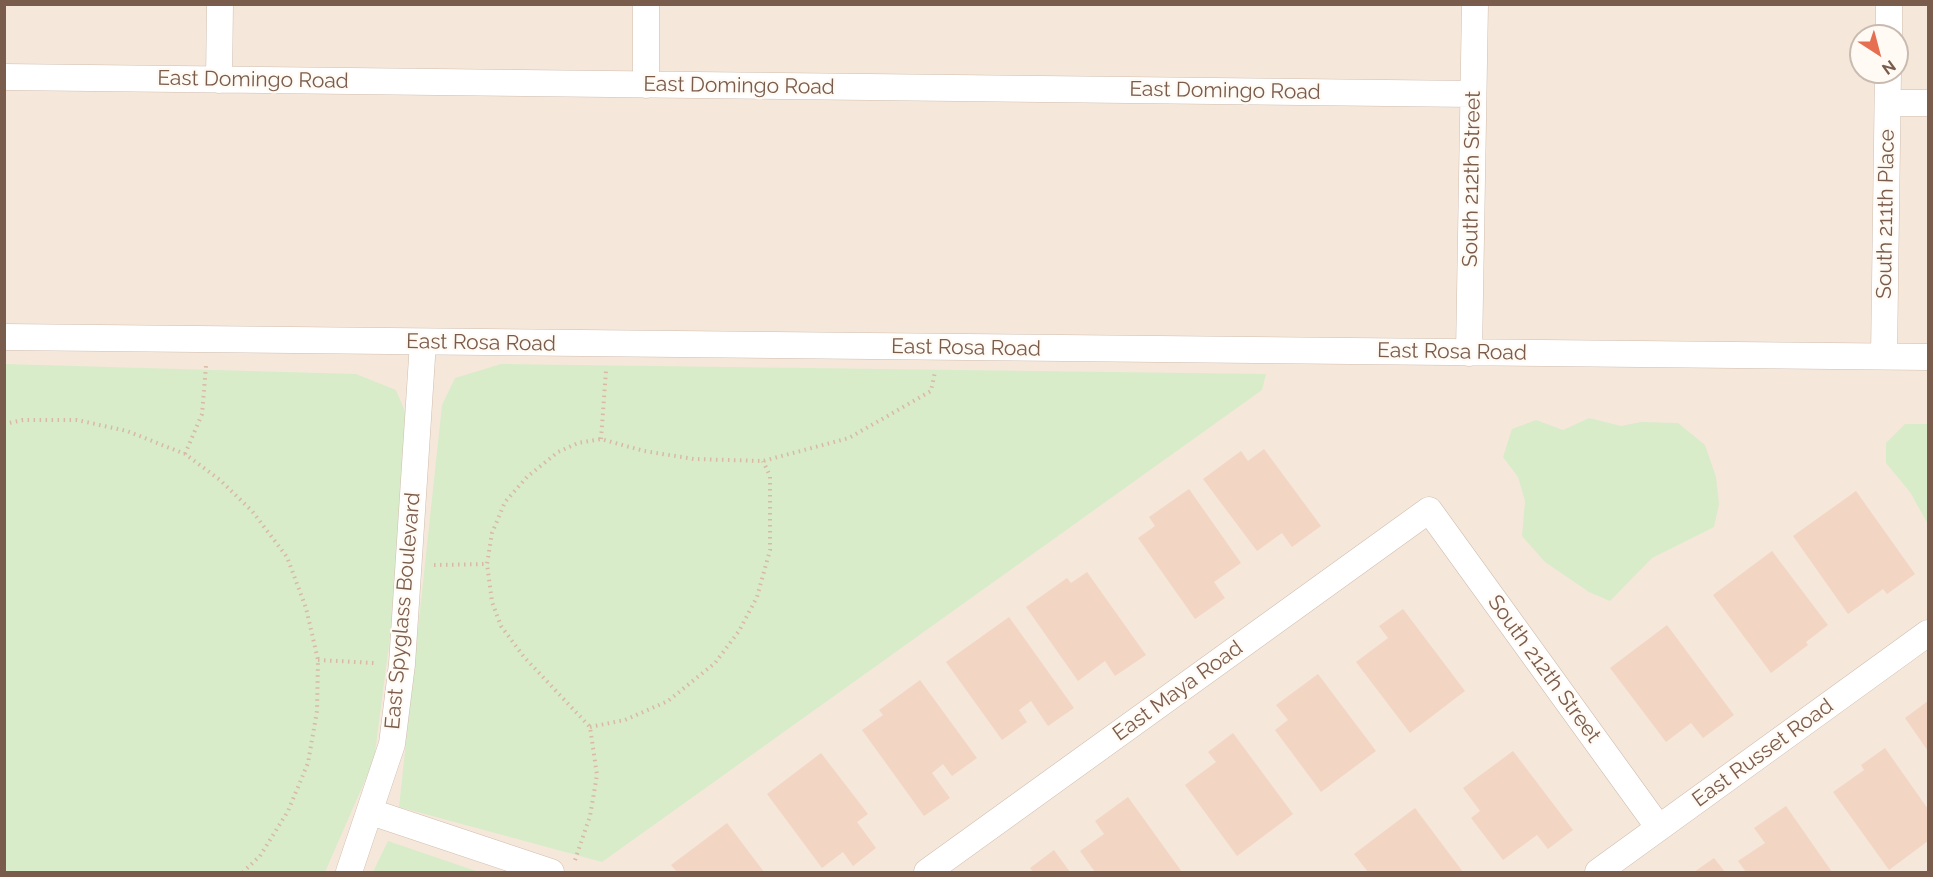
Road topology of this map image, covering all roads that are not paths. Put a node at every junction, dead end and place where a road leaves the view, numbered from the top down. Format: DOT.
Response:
graph roads {
  1 [pos="220,4"];
  2 [pos="646,4"];
  3 [pos="1475,4"];
  4 [pos="1889,4"];
  5 [pos="1889,24"];
  6 [pos="4,77"];
  7 [pos="219,80"];
  8 [pos="1888,84"];
  9 [pos="646,85"];
  10 [pos="1473,94"];
  11 [pos="1888,103"];
  12 [pos="1929,104"];
  13 [pos="4,338"];
  14 [pos="423,342"];
  15 [pos="1469,352"];
  16 [pos="1884,357"];
  17 [pos="1929,357"];
  18 [pos="1429,510"];
  19 [pos="1929,633"];
  20 [pos="371,812"];
  21 [pos="1659,828"];
  22 [pos="348,873"];
  23 [pos="552,873"];
  24 [pos="927,873"];
  25 [pos="1598,873"];
  1 -- 7 [label="street"];
  2 -- 9 [label="street"];
  3 -- 10 [label="street, South 212th Street"];
  4 -- 5 [label="street"];
  6 -- 7 [label="street, East Domingo Road"];
  7 -- 9 [label="street, East Domingo Road"];
  8 -- 11 [label="street, South 211th Place"];
  9 -- 10 [label="street, East Domingo Road"];
  10 -- 15 [label="street, South 212th Street"];
  11 -- 12 [label="street"];
  11 -- 16 [label="street, South 211th Place"];
  13 -- 14 [label="street, East Rosa Road"];
  14 -- 15 [label="street, East Rosa Road"];
  14 -- 20 [label="street, East Spyglass Boulevard"];
  15 -- 16 [label="street, East Rosa Road"];
  16 -- 17 [label="street, East Rosa Road"];
  18 -- 21 [label="street, South 212th Street"];
  18 -- 24 [label="street, East Maya Road"];
  19 -- 21 [label="street, East Russet Road"];
  20 -- 22 [label="street, East Spyglass Boulevard"];
  20 -- 23 [label="street"];
  21 -- 25 [label="street, East Russet Road"];
}
